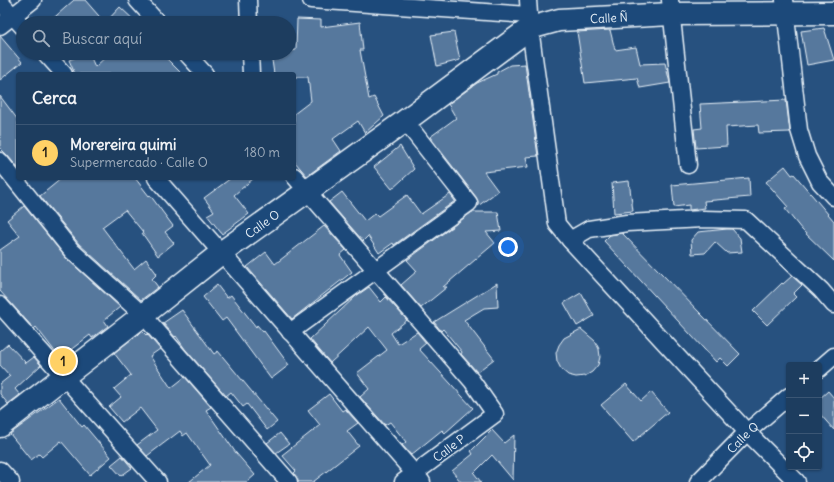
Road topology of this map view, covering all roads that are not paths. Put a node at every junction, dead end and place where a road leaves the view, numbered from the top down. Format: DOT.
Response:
graph roads {
  1 [pos="33,0"];
  2 [pos="137,0"];
  3 [pos="248,0"];
  4 [pos="311,0"];
  5 [pos="0,2"];
  6 [pos="393,2"];
  7 [pos="670,7"];
  8 [pos="785,7"];
  9 [pos="834,13"];
  10 [pos="529,15"];
  11 [pos="12,16"];
  12 [pos="152,16"];
  13 [pos="249,16"];
  14 [pos="16,20"];
  15 [pos="0,26"];
  16 [pos="52,60"];
  17 [pos="192,60"];
  18 [pos="250,60"];
  19 [pos="62,72"];
  20 [pos="203,72"];
  21 [pos="251,72"];
  22 [pos="405,121"];
  23 [pos="0,162"];
  24 [pos="688,165"];
  25 [pos="158,180"];
  26 [pos="300,184"];
  27 [pos="834,197"];
  28 [pos="570,240"];
  29 [pos="221,253"];
  30 [pos="376,270"];
  31 [pos="0,305"];
  32 [pos="834,305"];
  33 [pos="143,315"];
  34 [pos="290,332"];
  35 [pos="834,356"];
  36 [pos="822,367"];
  37 [pos="63,376"];
  38 [pos="787,398"];
  39 [pos="0,426"];
  40 [pos="747,432"];
  41 [pos="0,470"];
  42 [pos="413,479"];
  43 [pos="11,482"];
  44 [pos="158,482"];
  45 [pos="289,482"];
  46 [pos="698,482"];
  47 [pos="797,482"];
  1 -- 11 [label="street"];
  2 -- 12 [label="street"];
  3 -- 13 [label="street"];
  4 -- 6 [label="street, Calle Ñ"];
  5 -- 11 [label="street"];
  6 -- 10 [label="street, Calle Ñ"];
  7 -- 8 [label="street, Calle Ñ"];
  7 -- 10 [label="street, Calle Ñ"];
  7 -- 24 [label="street"];
  8 -- 9 [label="street, Calle Ñ"];
  8 -- 27 [label="street"];
  10 -- 22 [label="street, Calle O"];
  10 -- 28 [label="street"];
  11 -- 14 [label="street"];
  11 -- 15 [label="street"];
  16 -- 19 [label="street"];
  17 -- 20 [label="street"];
  18 -- 21 [label="street"];
  22 -- 26 [label="street, Calle O"];
  22 -- 30 [label="street"];
  23 -- 33 [label="street"];
  25 -- 29 [label="street"];
  26 -- 29 [label="street, Calle O"];
  26 -- 30 [label="street"];
  28 -- 32 [label="street"];
  28 -- 40 [label="street"];
  29 -- 33 [label="street, Calle O"];
  29 -- 34 [label="street"];
  30 -- 34 [label="street"];
  30 -- 42 [label="street, Calle P"];
  31 -- 37 [label="street"];
  33 -- 37 [label="street, Calle O"];
  33 -- 45 [label="street"];
  34 -- 42 [label="street"];
  35 -- 36 [label="street"];
  37 -- 39 [label="street, Calle O"];
  37 -- 44 [label="street"];
  38 -- 40 [label="street, Calle Q"];
  40 -- 46 [label="street, Calle Q"];
  40 -- 47 [label="street"];
  41 -- 43 [label="street"];
}
